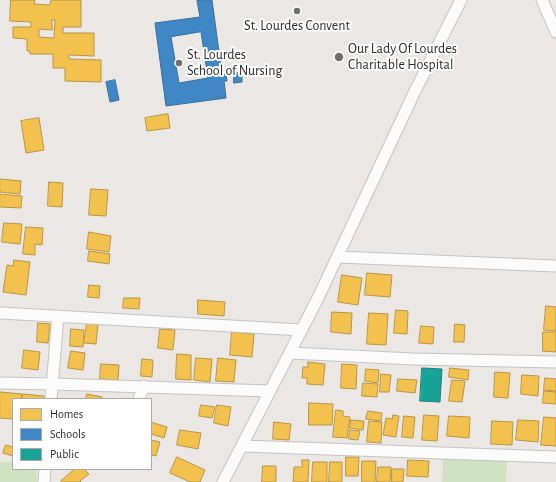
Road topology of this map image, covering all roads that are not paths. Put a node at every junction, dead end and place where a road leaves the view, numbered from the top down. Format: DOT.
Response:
graph roads {
  1 [pos="461,0"];
  2 [pos="542,0"];
  3 [pos="556,32"];
  4 [pos="338,257"];
  5 [pos="556,266"];
  6 [pos="0,313"];
  7 [pos="58,316"];
  8 [pos="302,330"];
  9 [pos="290,353"];
  10 [pos="556,362"];
  11 [pos="0,383"];
  12 [pos="53,384"];
  13 [pos="144,386"];
  14 [pos="270,391"];
  15 [pos="51,398"];
  16 [pos="139,398"];
  17 [pos="242,446"];
  18 [pos="556,457"];
  19 [pos="45,470"];
  20 [pos="44,482"];
  21 [pos="223,482"];
  1 -- 4 [label="street"];
  2 -- 3 [label="street"];
  4 -- 5 [label="street"];
  4 -- 8 [label="street"];
  6 -- 7 [label="street"];
  7 -- 8 [label="street"];
  7 -- 12 [label="street"];
  8 -- 9 [label="street"];
  9 -- 10 [label="street"];
  9 -- 14 [label="street"];
  11 -- 12 [label="street"];
  12 -- 13 [label="street"];
  12 -- 15 [label="street"];
  13 -- 14 [label="street"];
  13 -- 16 [label="street"];
  14 -- 17 [label="street"];
  17 -- 18 [label="street"];
  17 -- 21 [label="street"];
  19 -- 20 [label="street"];
}
